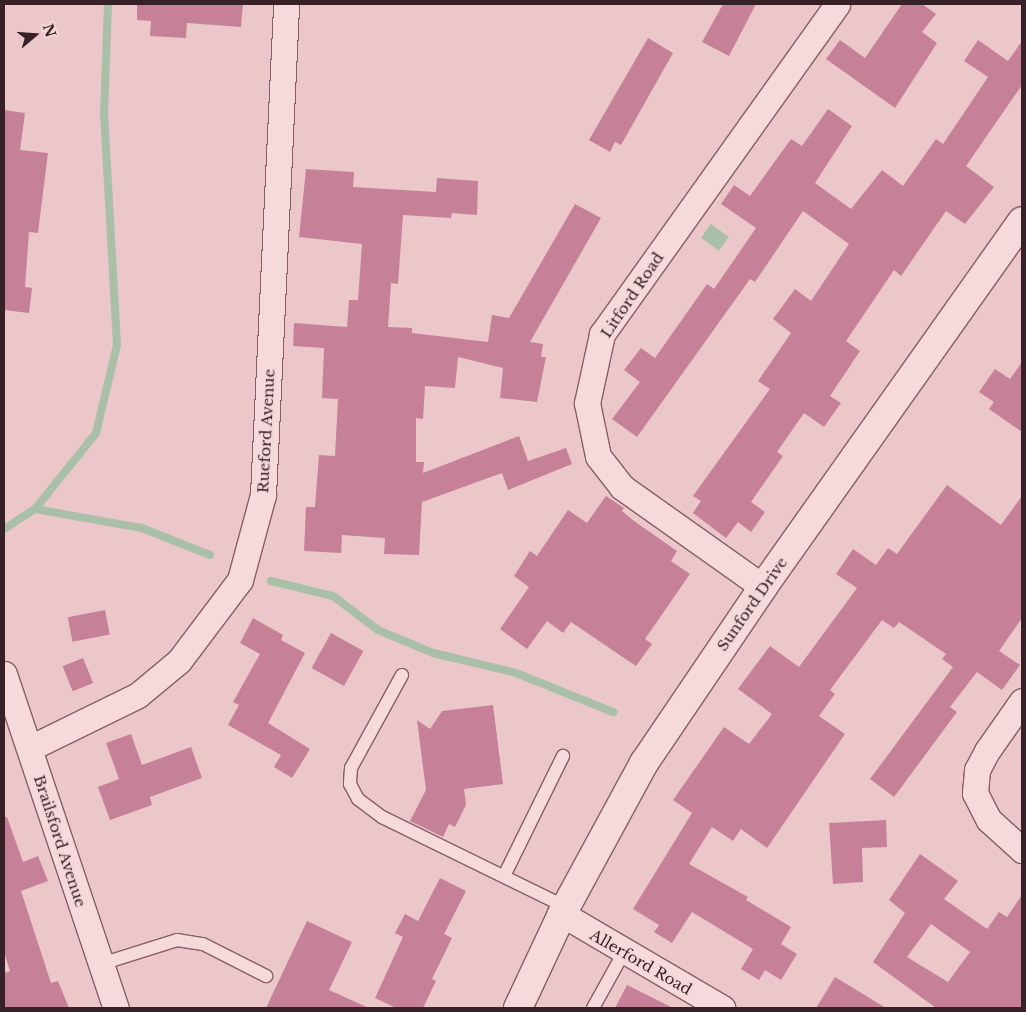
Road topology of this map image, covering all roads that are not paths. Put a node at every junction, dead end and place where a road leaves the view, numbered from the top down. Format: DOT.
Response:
graph roads {
  1 [pos="286,4"];
  2 [pos="837,4"];
  3 [pos="1022,221"];
  4 [pos="763,587"];
  5 [pos="4,674"];
  6 [pos="402,675"];
  7 [pos="1022,701"];
  8 [pos="30,748"];
  9 [pos="564,756"];
  10 [pos="1022,850"];
  11 [pos="504,876"];
  12 [pos="564,911"];
  13 [pos="624,952"];
  14 [pos="101,964"];
  15 [pos="266,976"];
  16 [pos="116,1008"];
  17 [pos="518,1008"];
  18 [pos="592,1008"];
  19 [pos="722,1008"];
  1 -- 8 [label="street, Rueford Avenue"];
  2 -- 4 [label="street, Litford Road"];
  3 -- 4 [label="street, Sunford Drive"];
  4 -- 12 [label="street, Sunford Drive"];
  5 -- 8 [label="street, Brailsford Avenue"];
  6 -- 11 [label="lane"];
  7 -- 10 [label="street"];
  8 -- 14 [label="street, Brailsford Avenue"];
  9 -- 11 [label="lane"];
  11 -- 12 [label="lane"];
  12 -- 13 [label="street, Allerford Road"];
  12 -- 17 [label="street, Sunford Drive"];
  13 -- 18 [label="lane"];
  13 -- 19 [label="street, Allerford Road"];
  14 -- 15 [label="lane"];
  14 -- 16 [label="street, Brailsford Avenue"];
}
